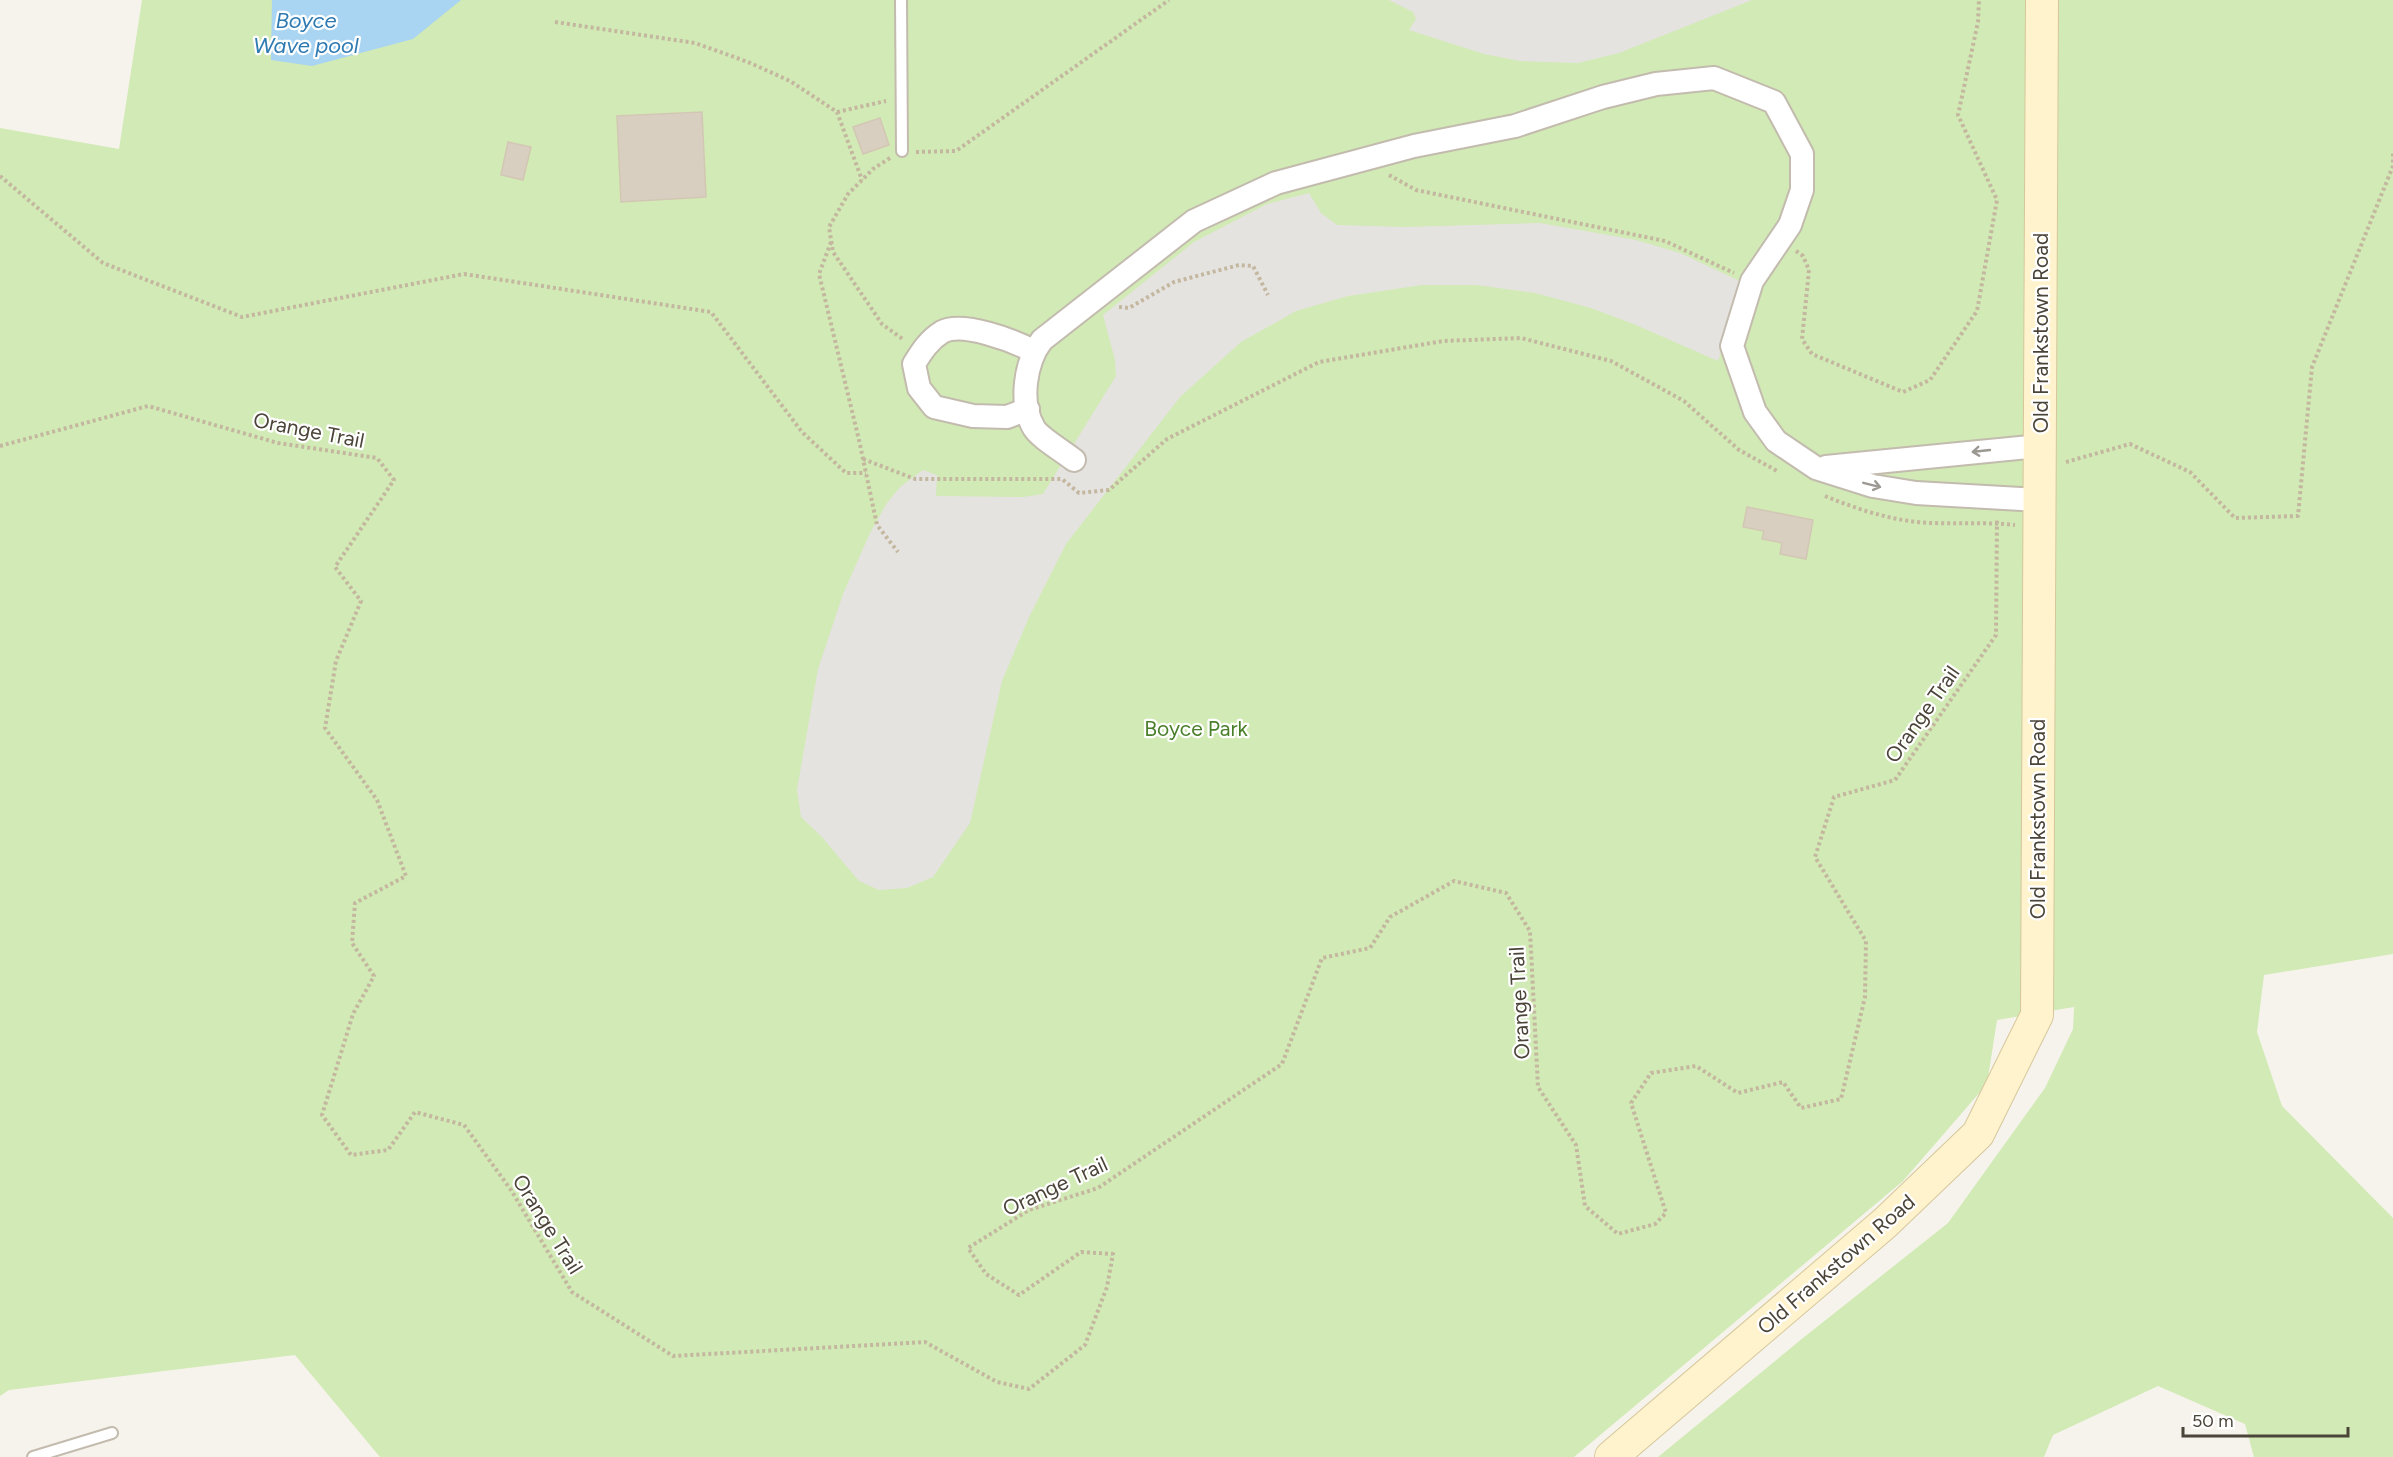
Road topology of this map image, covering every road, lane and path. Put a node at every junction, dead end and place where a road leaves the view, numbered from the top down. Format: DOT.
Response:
graph roads {
  1 [pos="901,0"];
  2 [pos="1169,0"];
  3 [pos="1979,0"];
  4 [pos="2042,0"];
  5 [pos="555,22"];
  6 [pos="902,97"];
  7 [pos="837,112"];
  8 [pos="902,151"];
  9 [pos="2393,153"];
  10 [pos="1363,160"];
  11 [pos="0,176"];
  12 [pos="862,180"];
  13 [pos="1780,239"];
  14 [pos="832,241"];
  15 [pos="1752,281"];
  16 [pos="1268,295"];
  17 [pos="1098,296"];
  18 [pos="1033,351"];
  19 [pos="921,352"];
  20 [pos="1028,409"];
  21 [pos="0,446"];
  22 [pos="2039,457"];
  23 [pos="863,459"];
  24 [pos="1074,460"];
  25 [pos="1816,468"];
  26 [pos="866,473"];
  27 [pos="1788,478"];
  28 [pos="1816,492"];
  29 [pos="1997,497"];
  30 [pos="2039,500"];
  31 [pos="1997,523"];
  32 [pos="2039,532"];
  33 [pos="898,552"];
  34 [pos="112,1433"];
  35 [pos="33,1457"];
  36 [pos="1611,1457"];
  1 -- 6 [label="lane"];
  2 -- 8 [label="path"];
  3 -- 13 [label="path"];
  4 -- 22 [label="street, Old Frankstown Road"];
  5 -- 7 [label="path"];
  6 -- 7 [label="path"];
  6 -- 8 [label="lane"];
  7 -- 12 [label="path"];
  8 -- 12 [label="path"];
  9 -- 22 [label="path"];
  10 -- 13 [label="street"];
  10 -- 15 [label="path"];
  10 -- 17 [label="street"];
  11 -- 26 [label="path"];
  12 -- 14 [label="path"];
  13 -- 15 [label="street"];
  14 -- 19 [label="path"];
  14 -- 23 [label="path"];
  15 -- 25 [label="street"];
  16 -- 17 [label="path"];
  17 -- 18 [label="street"];
  18 -- 19 [label="street"];
  18 -- 20 [label="street"];
  19 -- 20 [label="street"];
  20 -- 24 [label="street"];
  21 -- 31 [label="path, Orange Trail"];
  22 -- 25 [label="street, one-way"];
  22 -- 30 [label="street, Old Frankstown Road"];
  23 -- 26 [label="path"];
  23 -- 27 [label="path"];
  25 -- 29 [label="street, one-way"];
  26 -- 33 [label="path"];
  28 -- 31 [label="path"];
  29 -- 30 [label="street"];
  29 -- 31 [label="path, Orange Trail"];
  30 -- 32 [label="street, Old Frankstown Road"];
  31 -- 32 [label="path"];
  32 -- 36 [label="street, Old Frankstown Road"];
  34 -- 35 [label="lane"];
}
